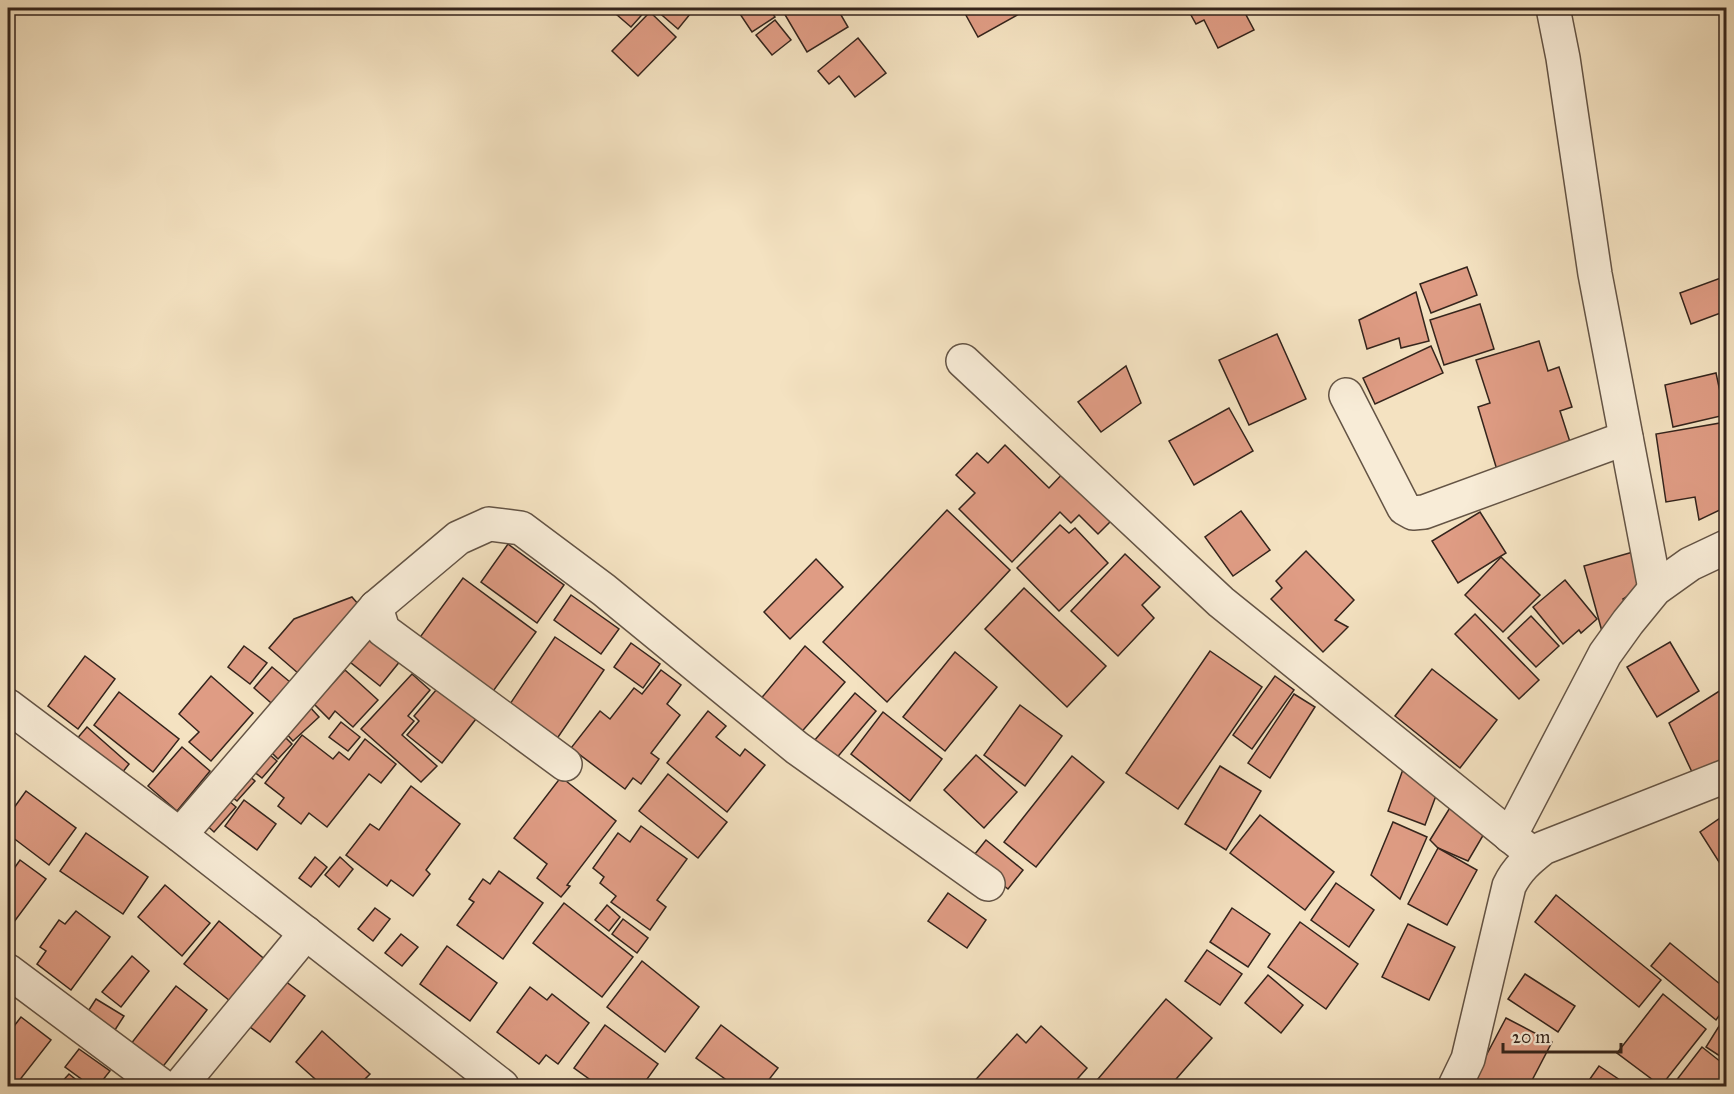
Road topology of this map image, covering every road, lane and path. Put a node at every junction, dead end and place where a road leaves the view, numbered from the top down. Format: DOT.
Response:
graph roads {
  1 [pos="1553,8"];
  2 [pos="963,361"];
  3 [pos="1346,395"];
  4 [pos="1626,438"];
  5 [pos="1726,547"];
  6 [pos="1655,589"];
  7 [pos="376,607"];
  8 [pos="8,706"];
  9 [pos="565,764"];
  10 [pos="1726,776"];
  11 [pos="180,835"];
  12 [pos="1522,846"];
  13 [pos="988,884"];
  14 [pos="306,933"];
  15 [pos="8,971"];
  16 [pos="162,1086"];
  17 [pos="180,1086"];
  18 [pos="502,1086"];
  19 [pos="1455,1086"];
  1 -- 4 [label="street"];
  2 -- 12 [label="street"];
  3 -- 4 [label="street"];
  4 -- 6 [label="street"];
  5 -- 6 [label="street"];
  6 -- 12 [label="street"];
  7 -- 9 [label="street"];
  7 -- 11 [label="street"];
  7 -- 13 [label="street"];
  8 -- 11 [label="street"];
  10 -- 12 [label="street"];
  11 -- 14 [label="street"];
  12 -- 19 [label="street"];
  14 -- 17 [label="street"];
  14 -- 18 [label="street"];
  15 -- 16 [label="street"];
}
